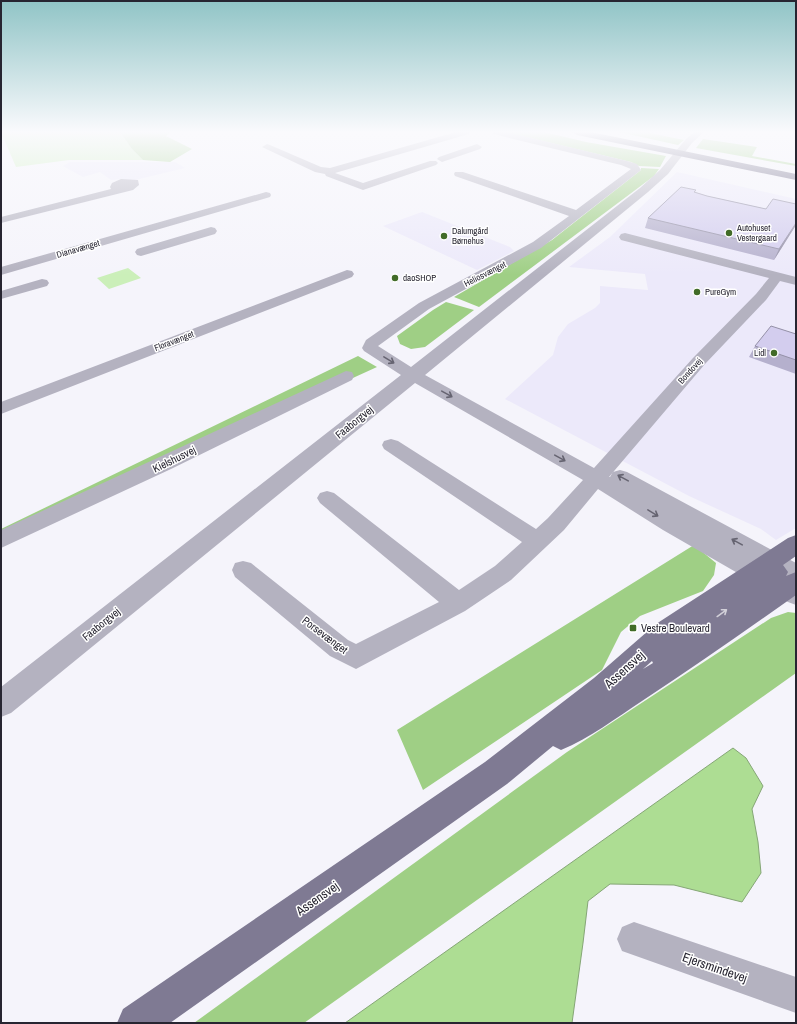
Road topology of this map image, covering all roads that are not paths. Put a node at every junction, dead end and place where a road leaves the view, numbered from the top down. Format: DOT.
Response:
graph roads {
  1 [pos="345,180"];
  2 [pos="384,180"];
  3 [pos="476,180"];
  4 [pos="623,180"];
  5 [pos="655,180"];
  6 [pos="118,190"];
  7 [pos="265,194"];
  8 [pos="217,198"];
  9 [pos="230,205"];
  10 [pos="180,209"];
  11 [pos="243,212"];
  12 [pos="578,215"];
  13 [pos="144,219"];
  14 [pos="1,220"];
  15 [pos="117,227"];
  16 [pos="155,227"];
  17 [pos="211,231"];
  18 [pos="625,237"];
  19 [pos="176,241"];
  20 [pos="141,252"];
  21 [pos="20,255"];
  22 [pos="1,260"];
  23 [pos="1,271"];
  24 [pos="347,274"];
  25 [pos="777,276"];
  26 [pos="796,281"];
  27 [pos="42,283"];
  28 [pos="1,296"];
  29 [pos="419,370"];
  30 [pos="346,376"];
  31 [pos="1,408"];
  32 [pos="391,445"];
  33 [pos="600,473"];
  34 [pos="327,498"];
  35 [pos="1,540"];
  36 [pos="538,541"];
  37 [pos="796,544"];
  38 [pos="243,570"];
  39 [pos="783,576"];
  40 [pos="457,604"];
  41 [pos="1,704"];
  42 [pos="496,774"];
  43 [pos="634,939"];
  44 [pos="796,995"];
  45 [pos="137,1023"];
  1 -- 2 [label="street"];
  3 -- 12 [label="street"];
  4 -- 12 [label="street, Heliosvænget"];
  5 -- 29 [label="street, Faaborgvej"];
  6 -- 14 [label="street"];
  7 -- 9 [label="street, Dianavænget"];
  8 -- 9 [label="street"];
  9 -- 11 [label="street"];
  9 -- 16 [label="street, Dianavænget"];
  10 -- 13 [label="street"];
  12 -- 29 [label="street, Heliosvænget"];
  13 -- 15 [label="street"];
  13 -- 16 [label="street"];
  16 -- 19 [label="street"];
  16 -- 23 [label="street, Dianavænget"];
  17 -- 19 [label="street"];
  18 -- 25 [label="street"];
  19 -- 20 [label="street"];
  21 -- 22 [label="street"];
  24 -- 31 [label="street, Floravænget"];
  25 -- 26 [label="street"];
  25 -- 33 [label="street, Bondovej"];
  27 -- 28 [label="street"];
  29 -- 33 [label="street"];
  29 -- 41 [label="street, Faaborgvej"];
  30 -- 35 [label="street, Kielshusvej"];
  32 -- 36 [label="street"];
  33 -- 36 [label="street, Porsevænget"];
  33 -- 39 [label="street"];
  34 -- 40 [label="street"];
  36 -- 40 [label="street, Porsevænget"];
  37 -- 39 [label="main road, Assensvej"];
  38 -- 40 [label="street, Porsevænget"];
  39 -- 42 [label="main road, Assensvej"];
  39 -- 42 [label="main road, Assensvej, one-way"];
  42 -- 45 [label="main road, Assensvej"];
  43 -- 44 [label="street, Ejersmindevej"];
}
